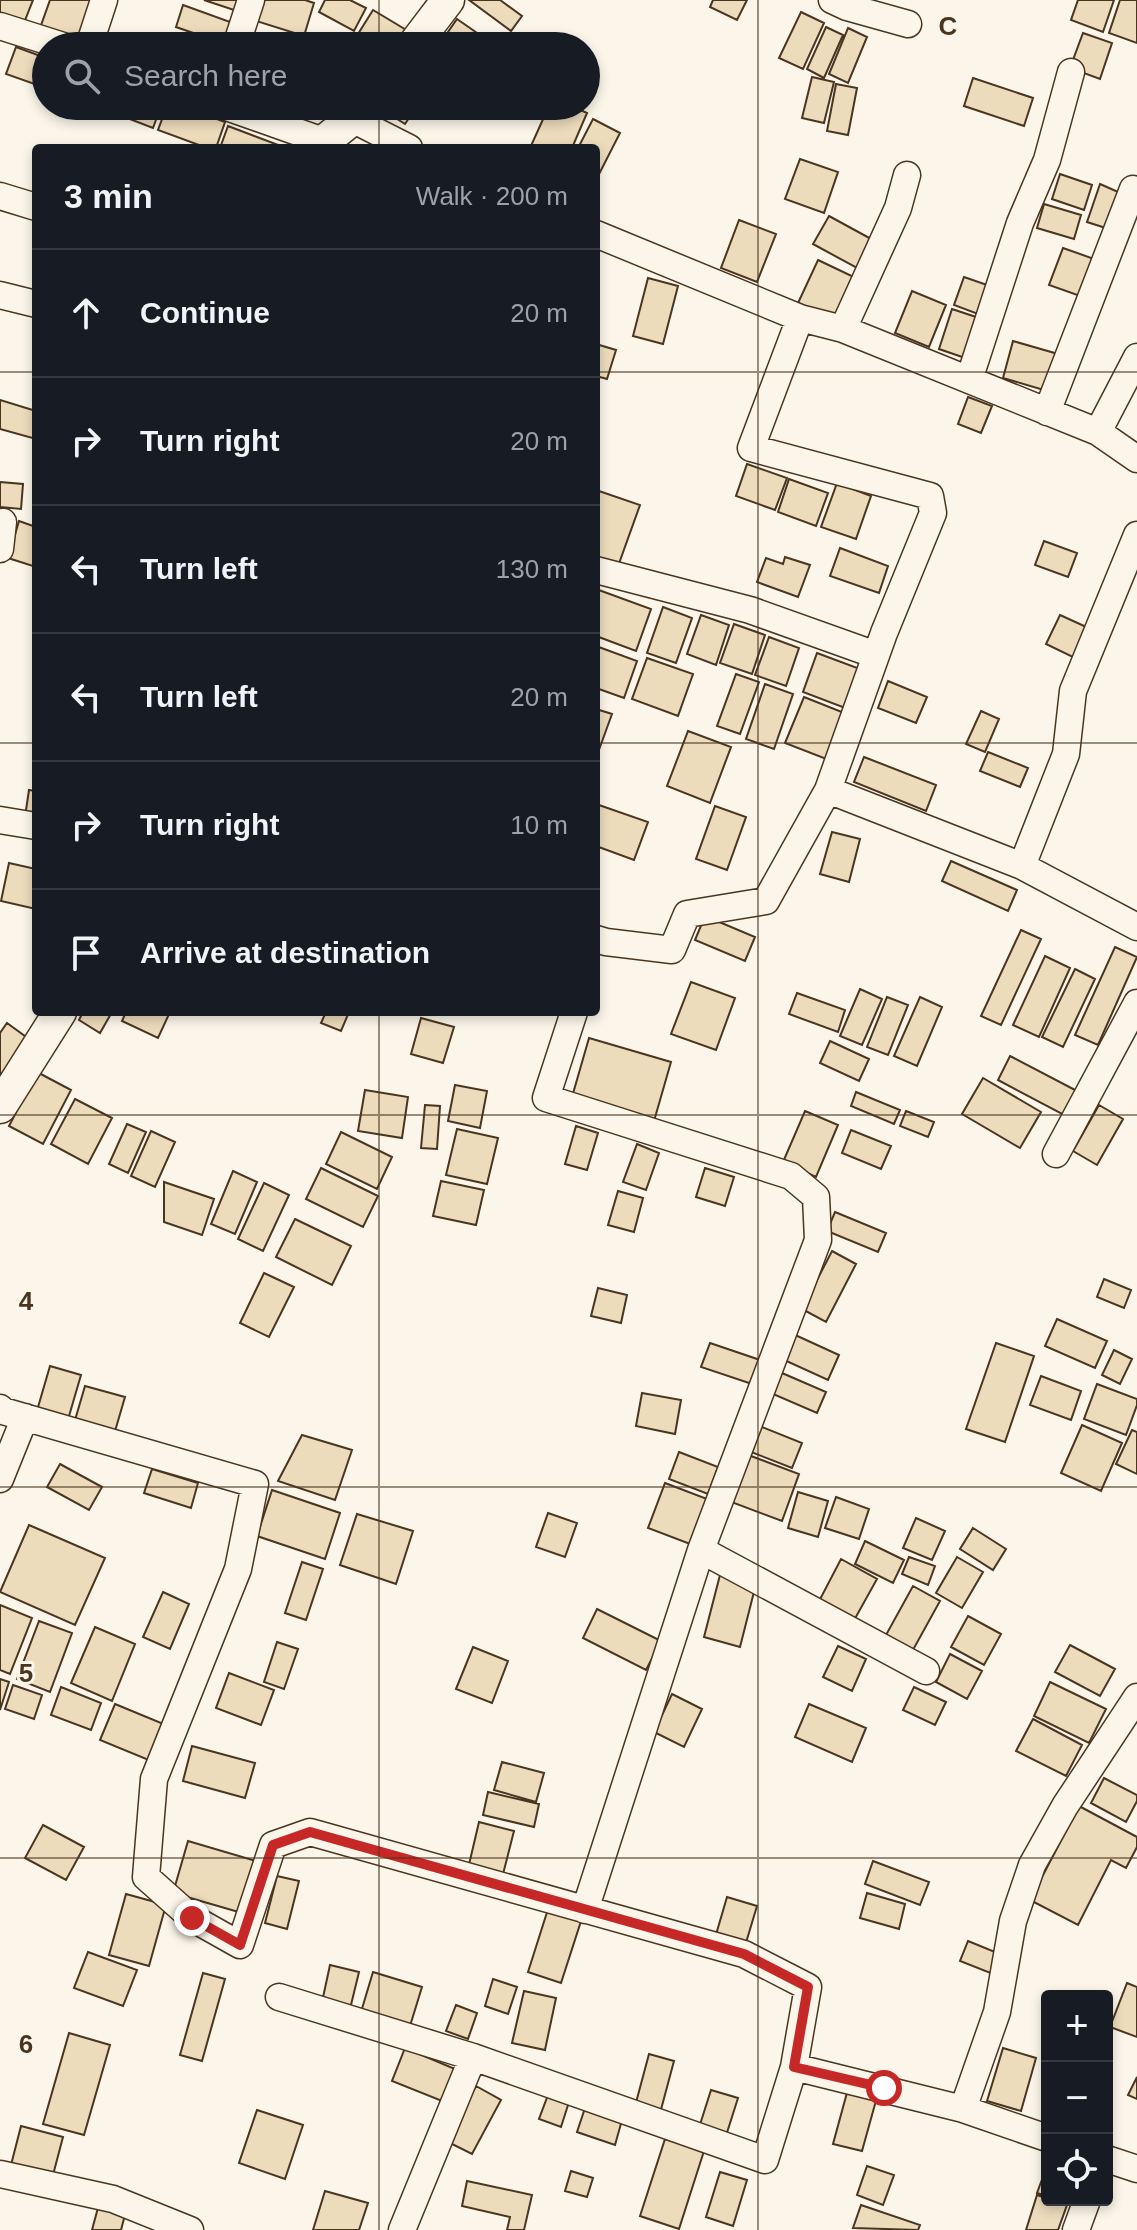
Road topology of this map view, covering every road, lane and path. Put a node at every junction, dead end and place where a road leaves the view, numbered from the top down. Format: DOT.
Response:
graph roads {
  1 [pos="104,0"];
  2 [pos="251,0"];
  3 [pos="448,0"];
  4 [pos="832,0"];
  5 [pos="908,24"];
  6 [pos="0,26"];
  7 [pos="94,32"];
  8 [pos="241,32"];
  9 [pos="424,32"];
  10 [pos="32,36"];
  11 [pos="1071,72"];
  12 [pos="259,120"];
  13 [pos="349,120"];
  14 [pos="369,120"];
  15 [pos="319,144"];
  16 [pos="322,144"];
  17 [pos="403,144"];
  18 [pos="907,175"];
  19 [pos="1133,189"];
  20 [pos="0,196"];
  21 [pos="32,206"];
  22 [pos="600,236"];
  23 [pos="0,295"];
  24 [pos="32,303"];
  25 [pos="800,318"];
  26 [pos="843,329"];
  27 [pos="1137,357"];
  28 [pos="969,380"];
  29 [pos="1047,412"];
  30 [pos="1098,432"];
  31 [pos="1137,459"];
  32 [pos="3,522"];
  33 [pos="1137,535"];
  34 [pos="0,549"];
  35 [pos="600,571"];
  36 [pos="876,655"];
  37 [pos="828,790"];
  38 [pos="0,820"];
  39 [pos="32,825"];
  40 [pos="1022,866"];
  41 [pos="1137,927"];
  42 [pos="600,940"];
  43 [pos="1137,1003"];
  44 [pos="57,1016"];
  45 [pos="573,1016"];
  46 [pos="0,1107"];
  47 [pos="1056,1154"];
  48 [pos="0,1408"];
  49 [pos="25,1417"];
  50 [pos="0,1479"];
  51 [pos="701,1550"];
  52 [pos="926,1671"];
  53 [pos="1137,1697"];
  54 [pos="585,1910"];
  55 [pos="279,1997"];
  56 [pos="473,2057"];
  57 [pos="794,2067"];
  58 [pos="963,2109"];
  59 [pos="1041,2136"];
  60 [pos="1113,2161"];
  61 [pos="1137,2169"];
  62 [pos="0,2174"];
  63 [pos="1085,2206"];
  64 [pos="190,2230"];
  65 [pos="402,2230"];
  66 [pos="1076,2230"];
  1 -- 7 [label="street"];
  2 -- 8 [label="street"];
  3 -- 9 [label="street"];
  4 -- 5 [label="street"];
  6 -- 10 [label="street"];
  11 -- 28 [label="street"];
  12 -- 15 [label="street"];
  13 -- 16 [label="street"];
  14 -- 17 [label="street"];
  18 -- 26 [label="street"];
  19 -- 29 [label="street"];
  20 -- 21 [label="street"];
  22 -- 25 [label="street"];
  23 -- 24 [label="street"];
  25 -- 26 [label="street"];
  25 -- 36 [label="street"];
  26 -- 28 [label="street"];
  27 -- 30 [label="street"];
  28 -- 29 [label="street"];
  29 -- 30 [label="street"];
  30 -- 31 [label="street"];
  32 -- 34 [label="street"];
  33 -- 40 [label="street"];
  35 -- 36 [label="street"];
  36 -- 37 [label="street"];
  37 -- 40 [label="street"];
  37 -- 42 [label="street"];
  38 -- 39 [label="street"];
  40 -- 41 [label="street"];
  43 -- 47 [label="street"];
  44 -- 46 [label="street"];
  45 -- 51 [label="street"];
  48 -- 49 [label="street"];
  49 -- 50 [label="street"];
  49 -- 54 [label="street"];
  51 -- 52 [label="street"];
  51 -- 54 [label="street"];
  53 -- 58 [label="street"];
  54 -- 57 [label="street"];
  55 -- 56 [label="street"];
  56 -- 57 [label="street"];
  56 -- 65 [label="street"];
  57 -- 58 [label="street"];
  58 -- 59 [label="street"];
  60 -- 61 [label="street"];
  62 -- 64 [label="street"];
  63 -- 66 [label="street"];
}
